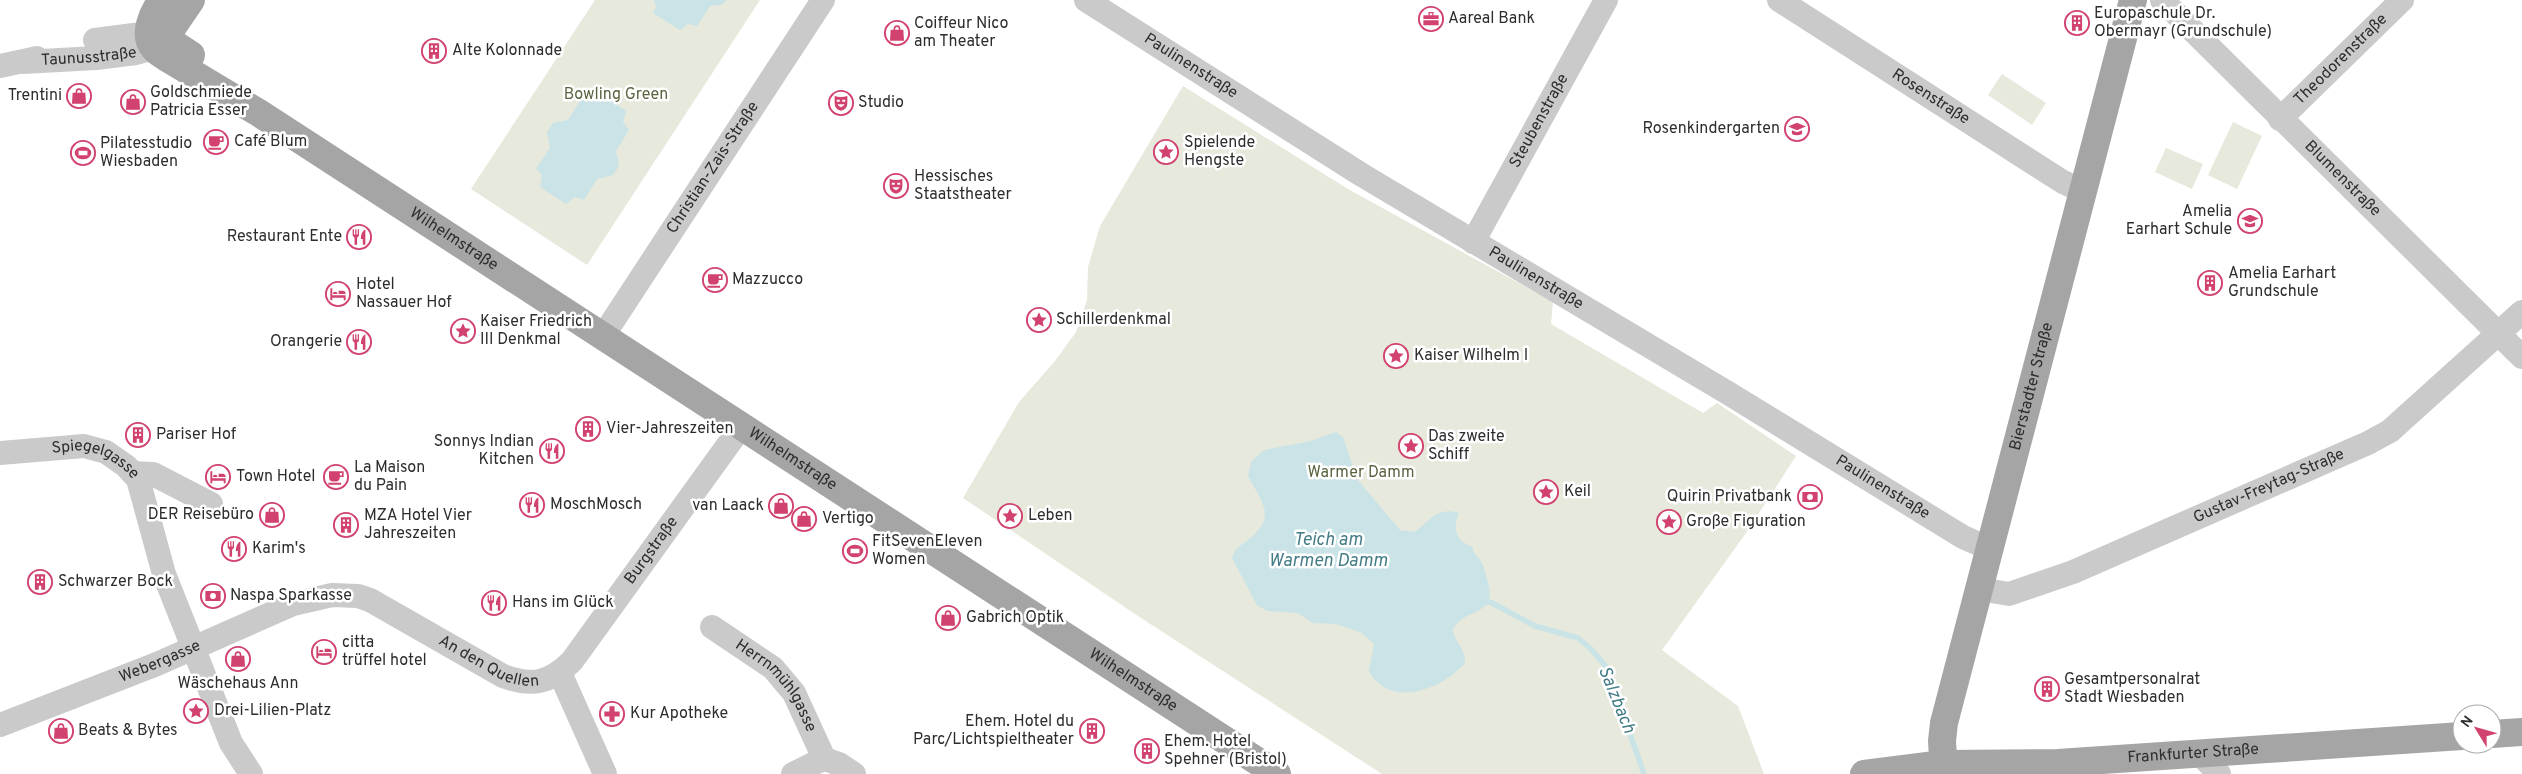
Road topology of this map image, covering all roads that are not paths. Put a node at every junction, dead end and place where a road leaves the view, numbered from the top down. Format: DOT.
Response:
graph roads {
  1 [pos="162,0"];
  2 [pos="191,0"];
  3 [pos="823,0"];
  4 [pos="1606,0"];
  5 [pos="1779,0"];
  6 [pos="2133,0"];
  7 [pos="2162,0"];
  8 [pos="2402,0"];
  9 [pos="1095,2"];
  10 [pos="95,40"];
  11 [pos="156,40"];
  12 [pos="11,64"];
  13 [pos="2280,119"];
  14 [pos="2083,191"];
  15 [pos="1473,242"];
  16 [pos="2522,312"];
  17 [pos="2498,334"];
  18 [pos="603,336"];
  19 [pos="2522,357"];
  20 [pos="741,427"];
  21 [pos="0,453"];
  22 [pos="133,473"];
  23 [pos="212,504"];
  24 [pos="1990,549"];
  25 [pos="1980,589"];
  26 [pos="319,597"];
  27 [pos="712,627"];
  28 [pos="193,648"];
  29 [pos="560,673"];
  30 [pos="0,725"];
  31 [pos="2522,732"];
  32 [pos="2502,733"];
  33 [pos="2452,737"];
  34 [pos="2200,754"];
  35 [pos="822,758"];
  36 [pos="1943,769"];
  37 [pos="251,774"];
  38 [pos="605,774"];
  39 [pos="793,774"];
  40 [pos="854,774"];
  41 [pos="1277,774"];
  42 [pos="1864,774"];
  43 [pos="2219,774"];
  1 -- 10 [label="street"];
  1 -- 11 [label="main road"];
  2 -- 11 [label="main road"];
  3 -- 18 [label="street, Christian-Zais-Straße"];
  4 -- 15 [label="street, Steubenstraße"];
  5 -- 14 [label="street, Rosenstraße"];
  6 -- 14 [label="main road, Bierstadter Straße"];
  7 -- 13 [label="street, Blumenstraße"];
  8 -- 13 [label="street, Theodorenstraße"];
  9 -- 15 [label="street, Paulinenstraße"];
  10 -- 11 [label="street"];
  10 -- 12 [label="street, Taunusstraße"];
  11 -- 12 [label="street, Taunusstraße"];
  11 -- 18 [label="main road, Wilhelmstraße"];
  13 -- 17 [label="street, Blumenstraße"];
  14 -- 24 [label="main road, Bierstadter Straße"];
  15 -- 24 [label="street, Paulinenstraße"];
  16 -- 17 [label="street, Gustav-Freytag-Straße"];
  17 -- 19 [label="street, Blumenstraße"];
  17 -- 25 [label="street, Gustav-Freytag-Straße"];
  18 -- 20 [label="main road, Wilhelmstraße"];
  20 -- 29 [label="street, Burgstraße"];
  20 -- 41 [label="main road, Wilhelmstraße"];
  21 -- 22 [label="street, Spiegelgasse"];
  22 -- 23 [label="street, Spiegelgasse"];
  22 -- 28 [label="street"];
  24 -- 25 [label="main road, Bierstadter Straße"];
  25 -- 36 [label="main road, Bierstadter Straße"];
  26 -- 28 [label="street, Webergasse"];
  26 -- 29 [label="street, An den Quellen"];
  27 -- 35 [label="street, Herrnmühlgasse"];
  28 -- 30 [label="street, Webergasse"];
  28 -- 37 [label="street"];
  29 -- 38 [label="street, An den Quellen"];
  31 -- 32 [label="main road"];
  33 -- 34 [label="main road, Frankfurter Straße"];
  34 -- 36 [label="main road, Frankfurter Straße"];
  34 -- 43 [label="street"];
  35 -- 39 [label="street"];
  35 -- 40 [label="street"];
  36 -- 42 [label="main road, Frankfurter Straße"];
}
